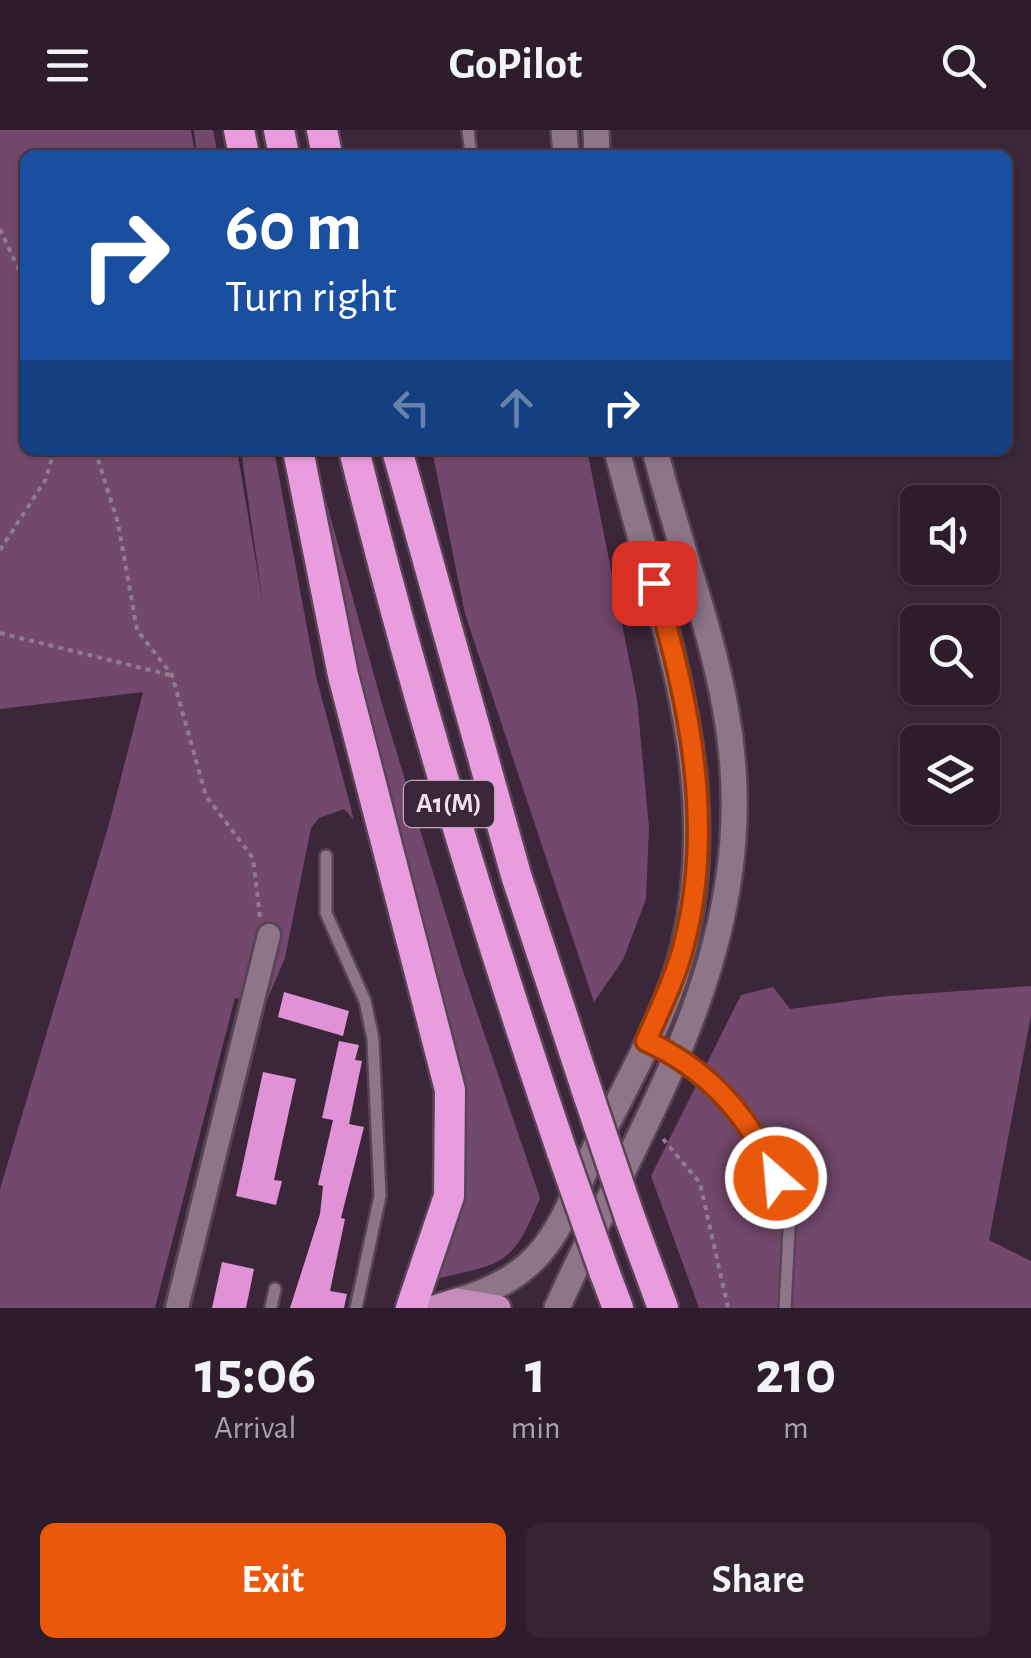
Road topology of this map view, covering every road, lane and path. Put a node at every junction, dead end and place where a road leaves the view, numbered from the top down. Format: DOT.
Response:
graph roads {
  1 [pos="0,228"];
  2 [pos="20,272"];
  3 [pos="53,455"];
  4 [pos="97,455"];
  5 [pos="299,455"];
  6 [pos="355,455"];
  7 [pos="397,455"];
  8 [pos="618,455"];
  9 [pos="656,455"];
  10 [pos="0,550"];
  11 [pos="0,633"];
  12 [pos="172,675"];
  13 [pos="326,856"];
  14 [pos="268,935"];
  15 [pos="646,1041"];
  16 [pos="678,1056"];
  17 [pos="659,1134"];
  18 [pos="275,1289"];
  19 [pos="446,1305"];
  20 [pos="177,1308"];
  21 [pos="271,1308"];
  22 [pos="356,1308"];
  23 [pos="411,1308"];
  24 [pos="498,1308"];
  25 [pos="557,1308"];
  26 [pos="618,1308"];
  27 [pos="663,1308"];
  28 [pos="728,1308"];
  29 [pos="785,1308"];
  1 -- 2 [label="path"];
  3 -- 10 [label="path"];
  4 -- 12 [label="path"];
  5 -- 23 [label="highway"];
  6 -- 26 [label="highway, A1(M), bridge"];
  7 -- 27 [label="highway, A1(M), bridge"];
  8 -- 15 [label="main road"];
  9 -- 16 [label="main road"];
  11 -- 12 [label="path"];
  12 -- 14 [label="path"];
  13 -- 22 [label="lane"];
  14 -- 20 [label="street"];
  15 -- 16 [label="lane"];
  15 -- 19 [label="main road"];
  16 -- 25 [label="main road"];
  16 -- 29 [label="lane"];
  17 -- 28 [label="path"];
  18 -- 21 [label="lane"];
  19 -- 24 [label="main road"];
}
